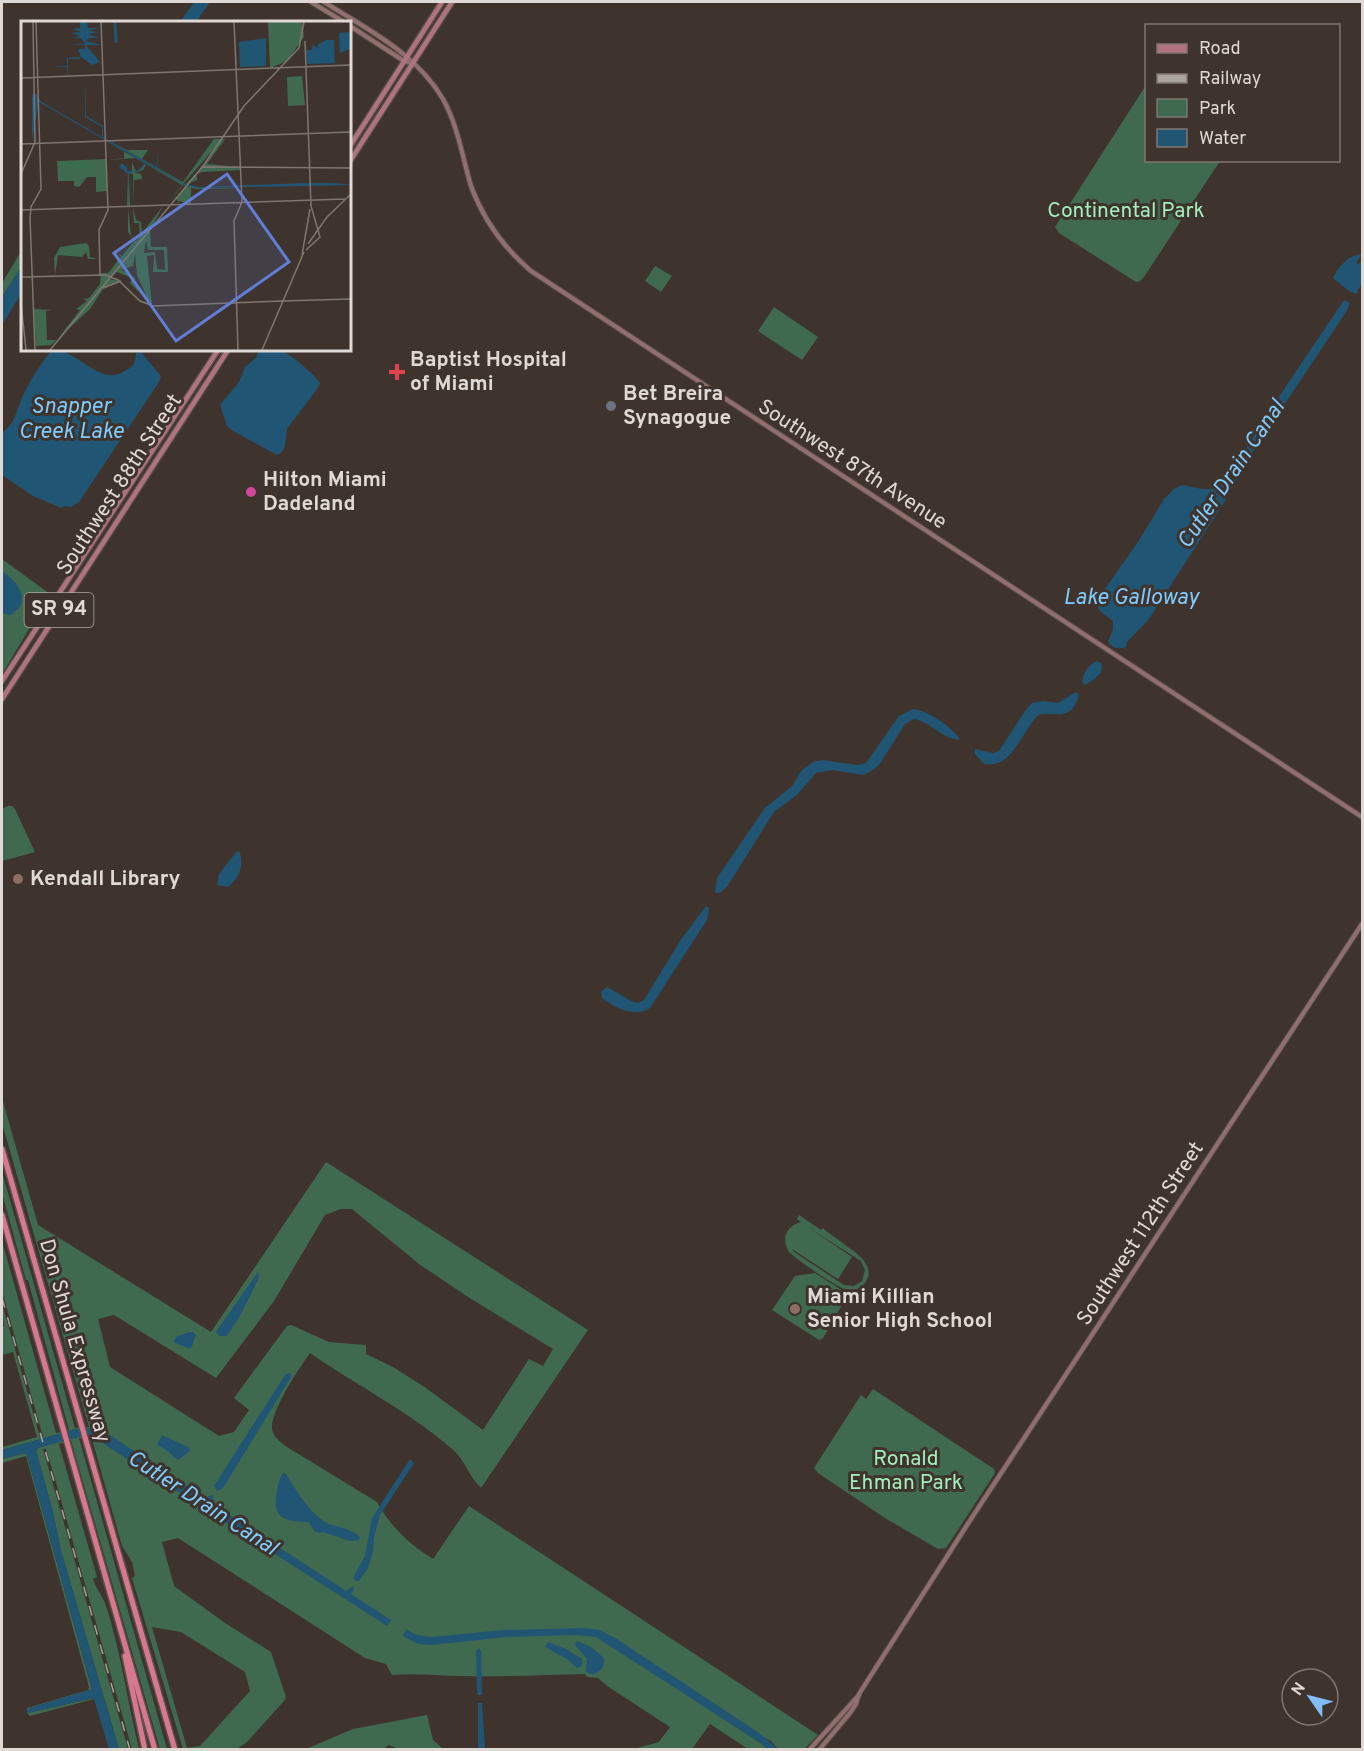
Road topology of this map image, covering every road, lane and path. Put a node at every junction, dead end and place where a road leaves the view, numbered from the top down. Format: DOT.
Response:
graph roads {
  1 [pos="311,2"];
  2 [pos="324,2"];
  3 [pos="442,2"];
  4 [pos="452,2"];
  5 [pos="342,21"];
  6 [pos="351,27"];
  7 [pos="407,55"];
  8 [pos="404,61"];
  9 [pos="412,63"];
  10 [pos="351,144"];
  11 [pos="351,159"];
  12 [pos="217,351"];
  13 [pos="227,351"];
  14 [pos="216,368"];
  15 [pos="205,369"];
  16 [pos="60,593"];
  17 [pos="67,598"];
  18 [pos="29,639"];
  19 [pos="37,644"];
  20 [pos="2,681"];
  21 [pos="2,699"];
  22 [pos="1362,817"];
  23 [pos="1362,924"];
  24 [pos="2,1149"];
  25 [pos="2,1215"];
  26 [pos="123,1640"];
  27 [pos="859,1694"];
  28 [pos="145,1749"];
  29 [pos="155,1749"];
  30 [pos="175,1749"];
  31 [pos="809,1749"];
  32 [pos="819,1749"];
  1 -- 5 [label="main road"];
  2 -- 7 [label="main road, Southwest 87th Avenue"];
  3 -- 7 [label="main road"];
  4 -- 9 [label="main road"];
  6 -- 8 [label="main road"];
  7 -- 8 [label="main road"];
  7 -- 9 [label="main road, Southwest 87th Avenue"];
  8 -- 9 [label="main road"];
  8 -- 10 [label="main road"];
  9 -- 11 [label="main road"];
  9 -- 22 [label="main road, Southwest 87th Avenue"];
  12 -- 15 [label="main road, Southwest 88th Street / SR 94"];
  13 -- 14 [label="main road, Southwest 88th Street / SR 94"];
  14 -- 15 [label="main road"];
  14 -- 17 [label="main road, Southwest 88th Street / SR 94"];
  15 -- 16 [label="main road, Southwest 88th Street / SR 94"];
  16 -- 17 [label="main road"];
  16 -- 18 [label="main road, Southwest 88th Street / SR 94"];
  17 -- 19 [label="main road, Southwest 88th Street / SR 94"];
  18 -- 19 [label="main road"];
  18 -- 20 [label="main road, Southwest 88th Street / SR 94"];
  19 -- 21 [label="main road, Southwest 88th Street / SR 94"];
  23 -- 27 [label="main road, Southwest 112th Street"];
  24 -- 30 [label="highway, Don Shula Expressway"];
  25 -- 26 [label="highway, Don Shula Expressway"];
  26 -- 28 [label="highway"];
  26 -- 29 [label="highway, Don Shula Expressway"];
  27 -- 31 [label="main road"];
  27 -- 32 [label="main road"];
}
